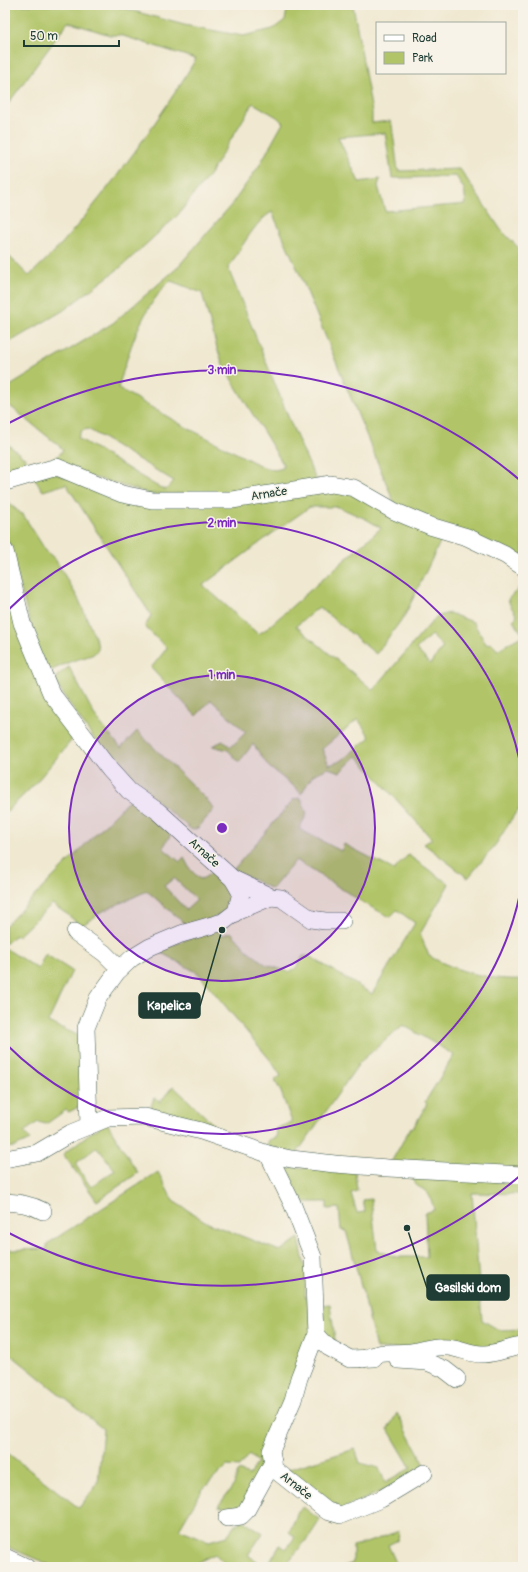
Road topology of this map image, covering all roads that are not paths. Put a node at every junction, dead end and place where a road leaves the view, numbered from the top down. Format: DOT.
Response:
graph roads {
  1 [pos="5,482"];
  2 [pos="5,551"];
  3 [pos="523,567"];
  4 [pos="232,879"];
  5 [pos="271,897"];
  6 [pos="236,912"];
  7 [pos="342,922"];
  8 [pos="75,932"];
  9 [pos="120,969"];
  10 [pos="89,1126"];
  11 [pos="268,1154"];
  12 [pos="5,1159"];
  13 [pos="523,1175"];
  14 [pos="5,1202"];
  15 [pos="43,1211"];
  16 [pos="316,1334"];
  17 [pos="523,1346"];
  18 [pos="363,1358"];
  19 [pos="457,1379"];
  20 [pos="273,1462"];
  21 [pos="424,1472"];
  22 [pos="227,1518"];
  23 [pos="5,1557"];
  24 [pos="26,1567"];
  1 -- 3 [label="street, Arnače"];
  2 -- 4 [label="street, Arnače"];
  4 -- 5 [label="street"];
  4 -- 6 [label="street, Arnače"];
  5 -- 6 [label="street"];
  5 -- 7 [label="street"];
  6 -- 9 [label="street"];
  8 -- 9 [label="street"];
  9 -- 10 [label="street"];
  10 -- 11 [label="street"];
  10 -- 12 [label="street"];
  11 -- 13 [label="street"];
  11 -- 16 [label="street, Arnače"];
  14 -- 15 [label="street"];
  16 -- 18 [label="street"];
  16 -- 20 [label="street, Arnače"];
  17 -- 18 [label="street"];
  18 -- 19 [label="street"];
  20 -- 21 [label="street, Arnače"];
  20 -- 22 [label="street"];
  23 -- 24 [label="street"];
}
